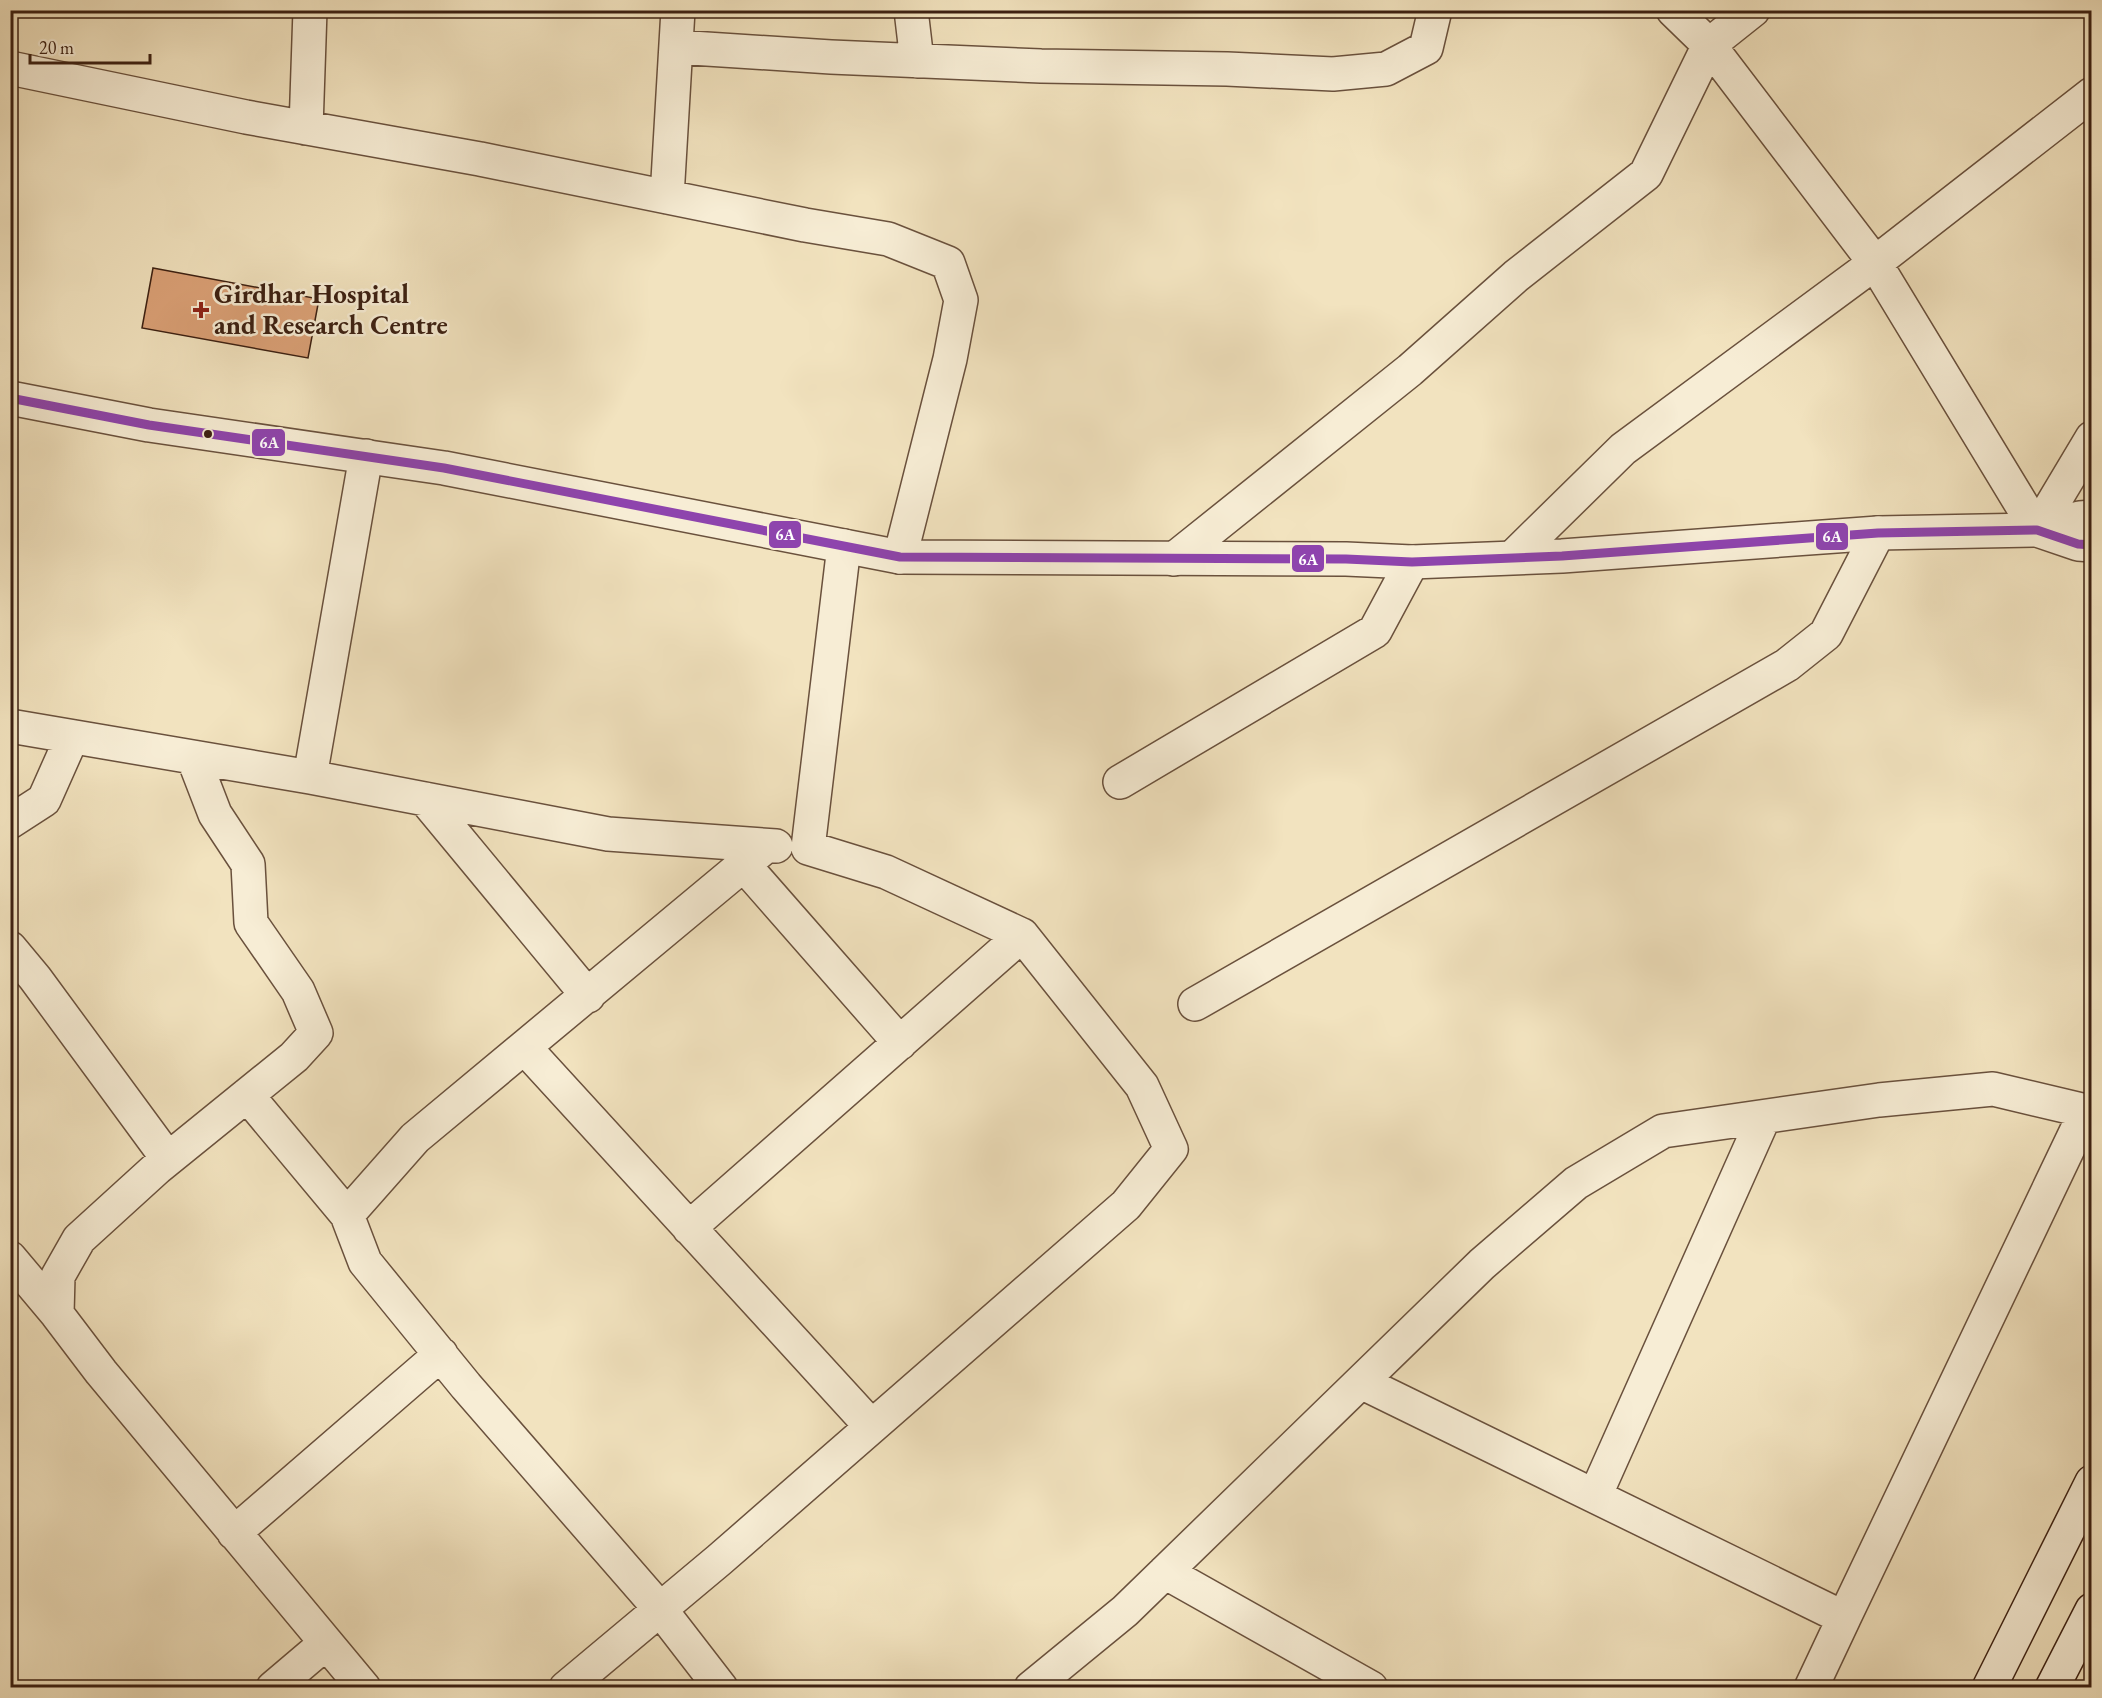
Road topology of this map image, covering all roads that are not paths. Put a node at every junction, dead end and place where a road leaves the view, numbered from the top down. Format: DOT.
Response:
graph roads {
  1 [pos="310,10"];
  2 [pos="678,10"];
  3 [pos="911,10"];
  4 [pos="1435,10"];
  5 [pos="1673,10"];
  6 [pos="1753,10"];
  7 [pos="1709,45"];
  8 [pos="676,47"];
  9 [pos="917,61"];
  10 [pos="10,68"];
  11 [pos="2091,94"];
  12 [pos="306,128"];
  13 [pos="667,197"];
  14 [pos="1875,262"];
  15 [pos="10,398"];
  16 [pos="2091,438"];
  17 [pos="366,456"];
  18 [pos="2091,517"];
  19 [pos="2037,530"];
  20 [pos="1878,533"];
  21 [pos="2091,545"];
  22 [pos="844,546"];
  23 [pos="900,557"];
  24 [pos="1514,557"];
  25 [pos="1174,559"];
  26 [pos="1412,562"];
  27 [pos="10,726"];
  28 [pos="72,737"];
  29 [pos="193,757"];
  30 [pos="310,777"];
  31 [pos="1120,782"];
  32 [pos="425,799"];
  33 [pos="10,822"];
  34 [pos="808,848"];
  35 [pos="754,855"];
  36 [pos="1022,935"];
  37 [pos="10,948"];
  38 [pos="588,996"];
  39 [pos="1195,1004"];
  40 [pos="900,1042"];
  41 [pos="525,1048"];
  42 [pos="248,1095"];
  43 [pos="1764,1117"];
  44 [pos="168,1159"];
  45 [pos="347,1215"];
  46 [pos="689,1228"];
  47 [pos="17,1278"];
  48 [pos="57,1314"];
  49 [pos="441,1354"];
  50 [pos="1361,1382"];
  51 [pos="871,1426"];
  52 [pos="2091,1482"];
  53 [pos="1595,1496"];
  54 [pos="234,1533"];
  55 [pos="1165,1572"];
  56 [pos="660,1609"];
  57 [pos="2091,1610"];
  58 [pos="1844,1618"];
  59 [pos="326,1643"];
  60 [pos="273,1688"];
  61 [pos="364,1688"];
  62 [pos="566,1688"];
  63 [pos="721,1688"];
  64 [pos="1031,1688"];
  65 [pos="1371,1688"];
  66 [pos="1811,1688"];
  67 [pos="1989,1688"];
  68 [pos="2052,1688"];
  1 -- 12 [label="street"];
  2 -- 8 [label="street"];
  3 -- 9 [label="street"];
  4 -- 9 [label="street"];
  5 -- 7 [label="street"];
  6 -- 7 [label="street"];
  7 -- 14 [label="street"];
  7 -- 25 [label="street"];
  8 -- 9 [label="street"];
  8 -- 13 [label="street"];
  10 -- 12 [label="street"];
  11 -- 14 [label="street"];
  12 -- 13 [label="street"];
  13 -- 23 [label="street"];
  14 -- 19 [label="street"];
  14 -- 24 [label="street"];
  15 -- 17 [label="street"];
  16 -- 19 [label="street"];
  17 -- 22 [label="street"];
  17 -- 30 [label="street"];
  18 -- 19 [label="street"];
  19 -- 20 [label="street"];
  19 -- 21 [label="street"];
  20 -- 24 [label="street"];
  20 -- 39 [label="street"];
  22 -- 23 [label="street"];
  22 -- 34 [label="street"];
  23 -- 25 [label="street"];
  24 -- 26 [label="street"];
  25 -- 26 [label="street"];
  26 -- 31 [label="street"];
  27 -- 28 [label="street"];
  28 -- 29 [label="street"];
  28 -- 33 [label="street"];
  29 -- 30 [label="street"];
  29 -- 42 [label="street"];
  30 -- 32 [label="street"];
  32 -- 35 [label="street"];
  32 -- 38 [label="street"];
  34 -- 35 [label="street"];
  34 -- 36 [label="street"];
  35 -- 38 [label="street"];
  35 -- 40 [label="street"];
  36 -- 40 [label="street"];
  36 -- 51 [label="street"];
  37 -- 44 [label="street"];
  38 -- 41 [label="street"];
  40 -- 46 [label="street"];
  41 -- 45 [label="street"];
  41 -- 46 [label="street"];
  42 -- 44 [label="street"];
  42 -- 45 [label="street"];
  43 -- 50 [label="street"];
  43 -- 53 [label="street"];
  43 -- 58 [label="street"];
  44 -- 48 [label="street"];
  45 -- 49 [label="street"];
  46 -- 51 [label="street"];
  47 -- 48 [label="street"];
  48 -- 54 [label="street"];
  49 -- 54 [label="street"];
  49 -- 56 [label="street"];
  50 -- 53 [label="street"];
  50 -- 55 [label="street"];
  51 -- 56 [label="street"];
  52 -- 67 [label="street"];
  53 -- 58 [label="street"];
  54 -- 59 [label="street"];
  55 -- 64 [label="street"];
  55 -- 65 [label="street"];
  56 -- 62 [label="street"];
  56 -- 63 [label="street"];
  57 -- 68 [label="street"];
  58 -- 66 [label="street"];
  59 -- 60 [label="street"];
  59 -- 61 [label="street"];
}
